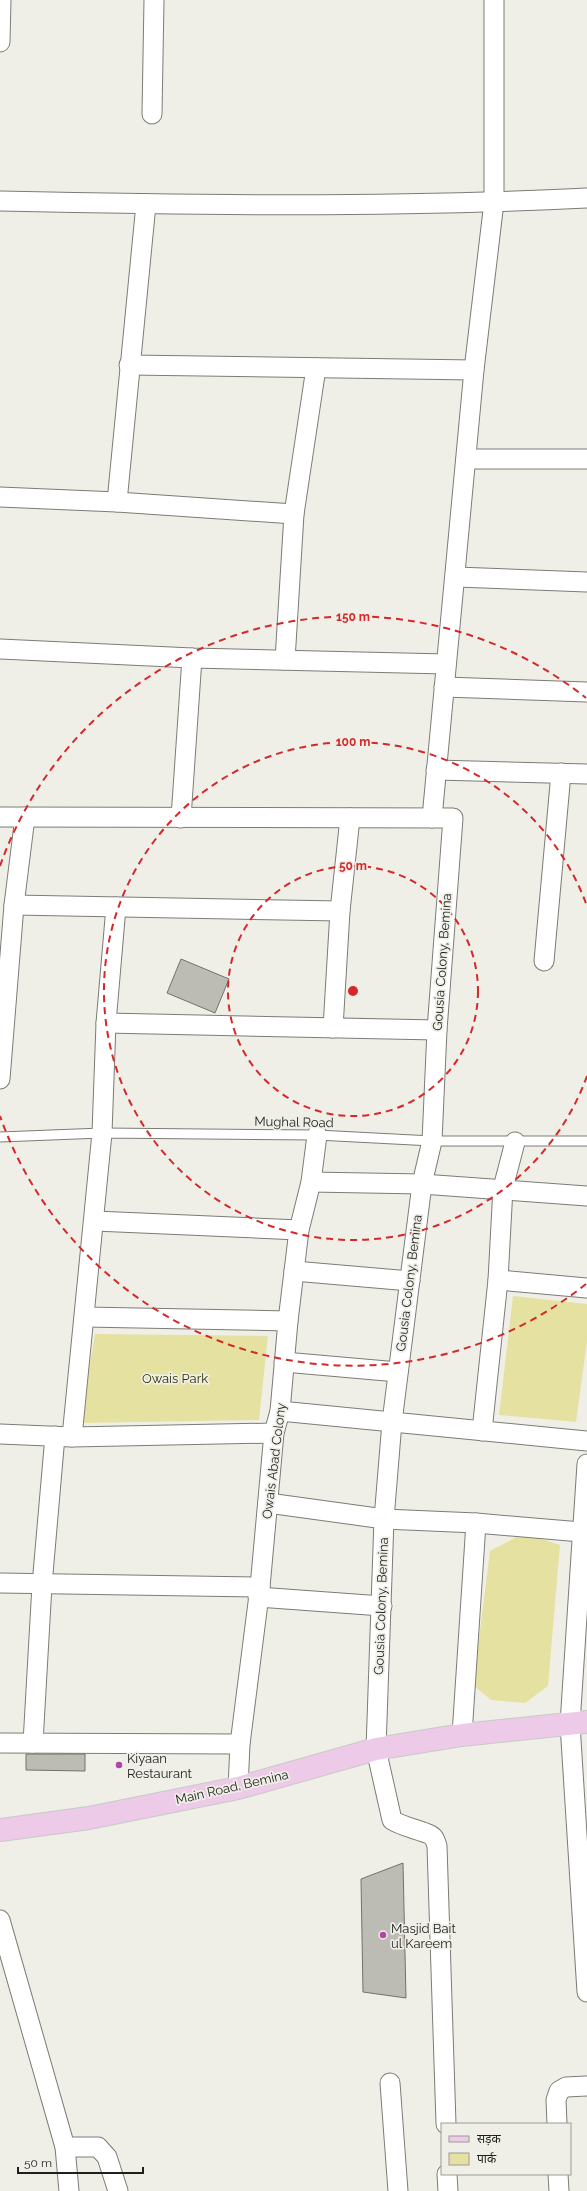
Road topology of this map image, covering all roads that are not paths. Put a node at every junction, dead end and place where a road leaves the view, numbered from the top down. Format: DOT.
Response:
graph roads {
  1 [pos="1,0"];
  2 [pos="154,0"];
  3 [pos="494,0"];
  4 [pos="0,42"];
  5 [pos="152,114"];
  6 [pos="587,198"];
  7 [pos="0,201"];
  8 [pos="494,202"];
  9 [pos="146,204"];
  10 [pos="129,365"];
  11 [pos="316,368"];
  12 [pos="474,370"];
  13 [pos="587,458"];
  14 [pos="466,459"];
  15 [pos="0,497"];
  16 [pos="117,502"];
  17 [pos="294,514"];
  18 [pos="456,577"];
  19 [pos="587,582"];
  20 [pos="0,649"];
  21 [pos="192,658"];
  22 [pos="285,660"];
  23 [pos="446,664"];
  24 [pos="444,687"];
  25 [pos="587,692"];
  26 [pos="436,770"];
  27 [pos="561,773"];
  28 [pos="587,774"];
  29 [pos="0,817"];
  30 [pos="25,817"];
  31 [pos="181,818"];
  32 [pos="350,818"];
  33 [pos="432,818"];
  34 [pos="14,905"];
  35 [pos="116,907"];
  36 [pos="340,911"];
  37 [pos="544,961"];
  38 [pos="106,1023"];
  39 [pos="333,1028"];
  40 [pos="437,1030"];
  41 [pos="0,1079"];
  42 [pos="102,1133"];
  43 [pos="317,1135"];
  44 [pos="0,1137"];
  45 [pos="432,1141"];
  46 [pos="587,1141"];
  47 [pos="515,1142"];
  48 [pos="311,1182"];
  49 [pos="422,1184"];
  50 [pos="503,1188"];
  51 [pos="587,1196"];
  52 [pos="95,1221"];
  53 [pos="300,1230"];
  54 [pos="294,1272"];
  55 [pos="498,1280"];
  56 [pos="410,1281"];
  57 [pos="587,1288"];
  58 [pos="85,1317"];
  59 [pos="288,1321"];
  60 [pos="284,1362"];
  61 [pos="398,1372"];
  62 [pos="280,1411"];
  63 [pos="392,1422"];
  64 [pos="482,1431"];
  65 [pos="274,1432"];
  66 [pos="0,1434"];
  67 [pos="64,1437"];
  68 [pos="587,1441"];
  69 [pos="587,1464"];
  70 [pos="586,1486"];
  71 [pos="268,1503"];
  72 [pos="384,1519"];
  73 [pos="476,1523"];
  74 [pos="582,1532"];
  75 [pos="0,1583"];
  76 [pos="42,1585"];
  77 [pos="259,1592"];
  78 [pos="382,1606"];
  79 [pos="579,1723"];
  80 [pos="462,1734"];
  81 [pos="0,1743"];
  82 [pos="33,1743"];
  83 [pos="240,1744"];
  84 [pos="376,1750"];
  85 [pos="238,1788"];
  86 [pos="0,1830"];
  87 [pos="0,1920"];
  88 [pos="587,1992"];
  89 [pos="390,2083"];
  90 [pos="587,2086"];
  91 [pos="446,2123"];
  92 [pos="556,2123"];
  93 [pos="65,2147"];
  94 [pos="447,2175"];
  95 [pos="558,2175"];
  96 [pos="69,2191"];
  97 [pos="118,2191"];
  98 [pos="398,2191"];
  99 [pos="448,2191"];
  100 [pos="559,2191"];
  1 -- 4 [label="street"];
  2 -- 5 [label="street"];
  3 -- 8 [label="street"];
  6 -- 8 [label="street"];
  7 -- 9 [label="street"];
  8 -- 9 [label="street"];
  8 -- 12 [label="street"];
  9 -- 10 [label="street"];
  10 -- 11 [label="street"];
  10 -- 16 [label="street"];
  11 -- 12 [label="street"];
  11 -- 17 [label="street"];
  12 -- 14 [label="street"];
  13 -- 14 [label="street"];
  14 -- 18 [label="street"];
  15 -- 16 [label="street"];
  16 -- 17 [label="street"];
  17 -- 22 [label="street"];
  18 -- 19 [label="street"];
  18 -- 23 [label="street"];
  20 -- 21 [label="street"];
  21 -- 22 [label="street"];
  21 -- 31 [label="street"];
  22 -- 23 [label="street"];
  23 -- 24 [label="street"];
  24 -- 25 [label="street"];
  24 -- 26 [label="street"];
  26 -- 27 [label="street"];
  26 -- 33 [label="street"];
  27 -- 28 [label="street"];
  27 -- 37 [label="street"];
  29 -- 30 [label="street"];
  30 -- 31 [label="street"];
  30 -- 34 [label="street"];
  31 -- 32 [label="street"];
  32 -- 33 [label="street"];
  32 -- 36 [label="street"];
  33 -- 40 [label="street, Gousia Colony, Bemina"];
  34 -- 35 [label="street"];
  34 -- 41 [label="street"];
  35 -- 36 [label="street"];
  35 -- 38 [label="street"];
  36 -- 39 [label="street"];
  38 -- 39 [label="street"];
  38 -- 42 [label="street"];
  39 -- 40 [label="street"];
  40 -- 45 [label="street, Gousia Colony, Bemina"];
  42 -- 43 [label="lane, Mughal Road"];
  42 -- 44 [label="lane, Mughal Road"];
  42 -- 52 [label="street"];
  43 -- 45 [label="lane, Mughal Road"];
  43 -- 48 [label="street, Owais Abad Colony"];
  45 -- 47 [label="lane, Mughal Road"];
  45 -- 49 [label="street, Gousia Colony, Bemina"];
  46 -- 47 [label="lane, Mughal Road"];
  47 -- 50 [label="street"];
  48 -- 49 [label="street"];
  48 -- 53 [label="street, Owais Abad Colony"];
  49 -- 50 [label="street"];
  49 -- 56 [label="street, Gousia Colony, Bemina"];
  50 -- 51 [label="street"];
  50 -- 55 [label="street"];
  52 -- 53 [label="street"];
  52 -- 58 [label="street"];
  53 -- 54 [label="street, Owais Abad Colony"];
  54 -- 56 [label="street"];
  54 -- 59 [label="street, Owais Abad Colony"];
  55 -- 57 [label="street"];
  55 -- 64 [label="street"];
  56 -- 61 [label="street, Gousia Colony, Bemina"];
  58 -- 59 [label="street"];
  58 -- 67 [label="street"];
  59 -- 60 [label="street, Owais Abad Colony"];
  60 -- 61 [label="street"];
  60 -- 62 [label="street, Owais Abad Colony"];
  61 -- 63 [label="street, Gousia Colony, Bemina"];
  62 -- 63 [label="street"];
  62 -- 65 [label="street, Owais Abad Colony"];
  63 -- 64 [label="street"];
  63 -- 72 [label="street, Gousia Colony, Bemina"];
  64 -- 68 [label="street"];
  65 -- 67 [label="street"];
  65 -- 71 [label="street, Owais Abad Colony"];
  66 -- 67 [label="street"];
  67 -- 76 [label="street"];
  69 -- 70 [label="street"];
  70 -- 74 [label="street"];
  71 -- 72 [label="street"];
  71 -- 77 [label="street, Owais Abad Colony"];
  72 -- 73 [label="street"];
  72 -- 78 [label="street, Gousia Colony, Bemina"];
  73 -- 74 [label="street"];
  73 -- 80 [label="street"];
  74 -- 79 [label="street"];
  75 -- 76 [label="street"];
  76 -- 77 [label="street"];
  76 -- 82 [label="street"];
  77 -- 78 [label="street"];
  77 -- 83 [label="street, Owais Abad Colony"];
  78 -- 84 [label="street, Gousia Colony, Bemina"];
  79 -- 80 [label="main road, Main Road, Bemina"];
  79 -- 88 [label="street"];
  80 -- 84 [label="main road, Main Road, Bemina"];
  81 -- 82 [label="street"];
  82 -- 83 [label="street"];
  83 -- 85 [label="street, Owais Abad Colony"];
  84 -- 85 [label="main road, Main Road, Bemina"];
  84 -- 91 [label="street, Gousia Colony, Bemina"];
  85 -- 86 [label="main road, Main Road, Bemina"];
  87 -- 93 [label="street"];
  89 -- 98 [label="street"];
  90 -- 92 [label="street"];
  93 -- 96 [label="street"];
  93 -- 97 [label="street"];
  94 -- 99 [label="street"];
  95 -- 100 [label="street"];
}
